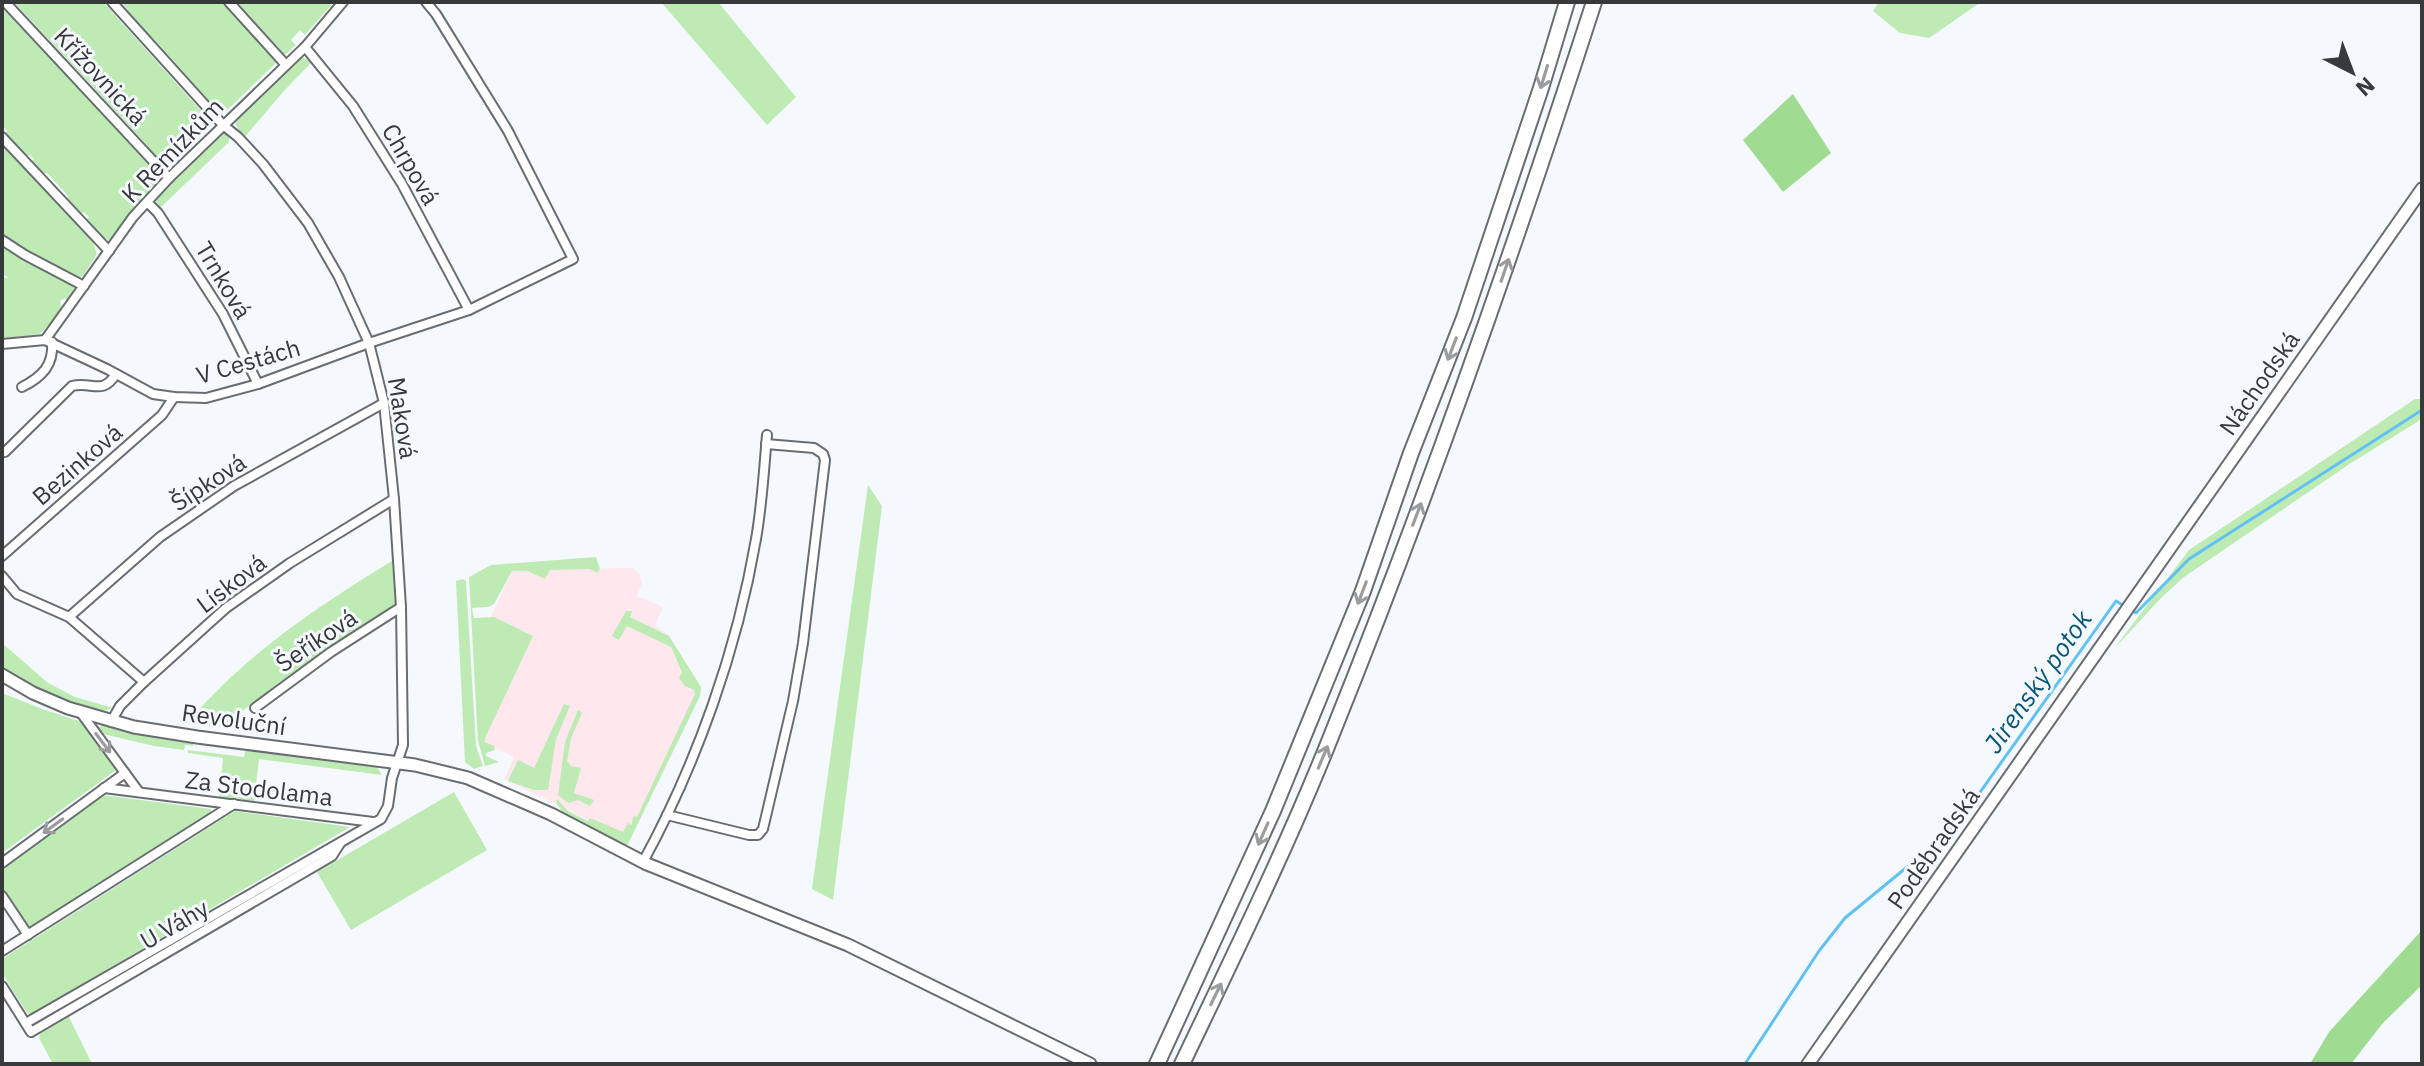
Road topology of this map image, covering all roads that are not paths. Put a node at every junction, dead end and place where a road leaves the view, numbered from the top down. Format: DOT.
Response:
graph roads {
  1 [pos="5,2"];
  2 [pos="112,2"];
  3 [pos="229,2"];
  4 [pos="343,2"];
  5 [pos="426,2"];
  6 [pos="1567,2"];
  7 [pos="1594,2"];
  8 [pos="305,47"];
  9 [pos="286,65"];
  10 [pos="223,125"];
  11 [pos="2,137"];
  12 [pos="169,178"];
  13 [pos="2422,189"];
  14 [pos="147,202"];
  15 [pos="2,240"];
  16 [pos="109,251"];
  17 [pos="84,286"];
  18 [pos="469,310"];
  19 [pos="48,341"];
  20 [pos="369,343"];
  21 [pos="2,344"];
  22 [pos="116,374"];
  23 [pos="258,384"];
  24 [pos="22,387"];
  25 [pos="174,397"];
  26 [pos="384,403"];
  27 [pos="5,452"];
  28 [pos="394,499"];
  29 [pos="2,556"];
  30 [pos="2,576"];
  31 [pos="401,607"];
  32 [pos="69,617"];
  33 [pos="2122,619"];
  34 [pos="2,675"];
  35 [pos="144,682"];
  36 [pos="255,708"];
  37 [pos="81,713"];
  38 [pos="111,722"];
  39 [pos="398,763"];
  40 [pos="125,773"];
  41 [pos="104,788"];
  42 [pos="139,792"];
  43 [pos="234,804"];
  44 [pos="667,815"];
  45 [pos="374,822"];
  46 [pos="643,862"];
  47 [pos="2,863"];
  48 [pos="2,896"];
  49 [pos="28,935"];
  50 [pos="2,951"];
  51 [pos="2,986"];
  52 [pos="1090,1064"];
  53 [pos="1157,1064"];
  54 [pos="1182,1064"];
  55 [pos="1808,1064"];
  1 -- 12 [label="street, Křížovnická"];
  2 -- 10 [label="street, Maková"];
  3 -- 9 [label="street"];
  4 -- 8 [label="street, K Remízkům"];
  5 -- 18 [label="street, V Cestách"];
  6 -- 53 [label="highway, one-way"];
  54 -- 7 [label="highway, one-way"];
  8 -- 9 [label="street, K Remízkům"];
  8 -- 18 [label="street, Chrpová"];
  9 -- 10 [label="street, K Remízkům"];
  10 -- 12 [label="street, K Remízkům"];
  10 -- 20 [label="street, Maková"];
  11 -- 16 [label="street"];
  12 -- 14 [label="street, K Remízkům"];
  13 -- 33 [label="street, Náchodská"];
  14 -- 16 [label="street, K Remízkům"];
  14 -- 23 [label="street, Trnková"];
  15 -- 17 [label="street"];
  16 -- 17 [label="street, K Remízkům"];
  17 -- 19 [label="street, K Remízkům"];
  18 -- 20 [label="street, V Cestách"];
  19 -- 21 [label="street"];
  19 -- 22 [label="street, V Cestách"];
  19 -- 24 [label="street, K Remízkům"];
  20 -- 23 [label="street, V Cestách"];
  20 -- 26 [label="street, Maková"];
  22 -- 25 [label="street, V Cestách"];
  22 -- 27 [label="street"];
  23 -- 25 [label="street, V Cestách"];
  25 -- 29 [label="street, Bezinková"];
  26 -- 28 [label="street, Maková"];
  26 -- 32 [label="street, Šípková"];
  28 -- 31 [label="street, Maková"];
  28 -- 35 [label="street, Lísková"];
  30 -- 32 [label="street"];
  31 -- 36 [label="street, Šeříková"];
  31 -- 39 [label="street, Maková"];
  32 -- 35 [label="street"];
  33 -- 55 [label="street, Poděbradská"];
  34 -- 37 [label="street, Revoluční"];
  35 -- 38 [label="street, Lísková"];
  37 -- 38 [label="street, Revoluční"];
  37 -- 40 [label="street, one-way"];
  38 -- 39 [label="street, Revoluční"];
  39 -- 45 [label="street"];
  39 -- 46 [label="street, Revoluční"];
  40 -- 41 [label="street"];
  40 -- 42 [label="street"];
  41 -- 42 [label="street, Za Stodolama"];
  41 -- 47 [label="street, one-way"];
  42 -- 43 [label="street, Za Stodolama"];
  43 -- 45 [label="street, Za Stodolama"];
  43 -- 49 [label="street"];
  44 -- 44 [label="street"];
  44 -- 46 [label="street"];
  45 -- 51 [label="street, U Váhy"];
  46 -- 52 [label="street, Revoluční"];
  48 -- 49 [label="street"];
  49 -- 50 [label="street"];
}
